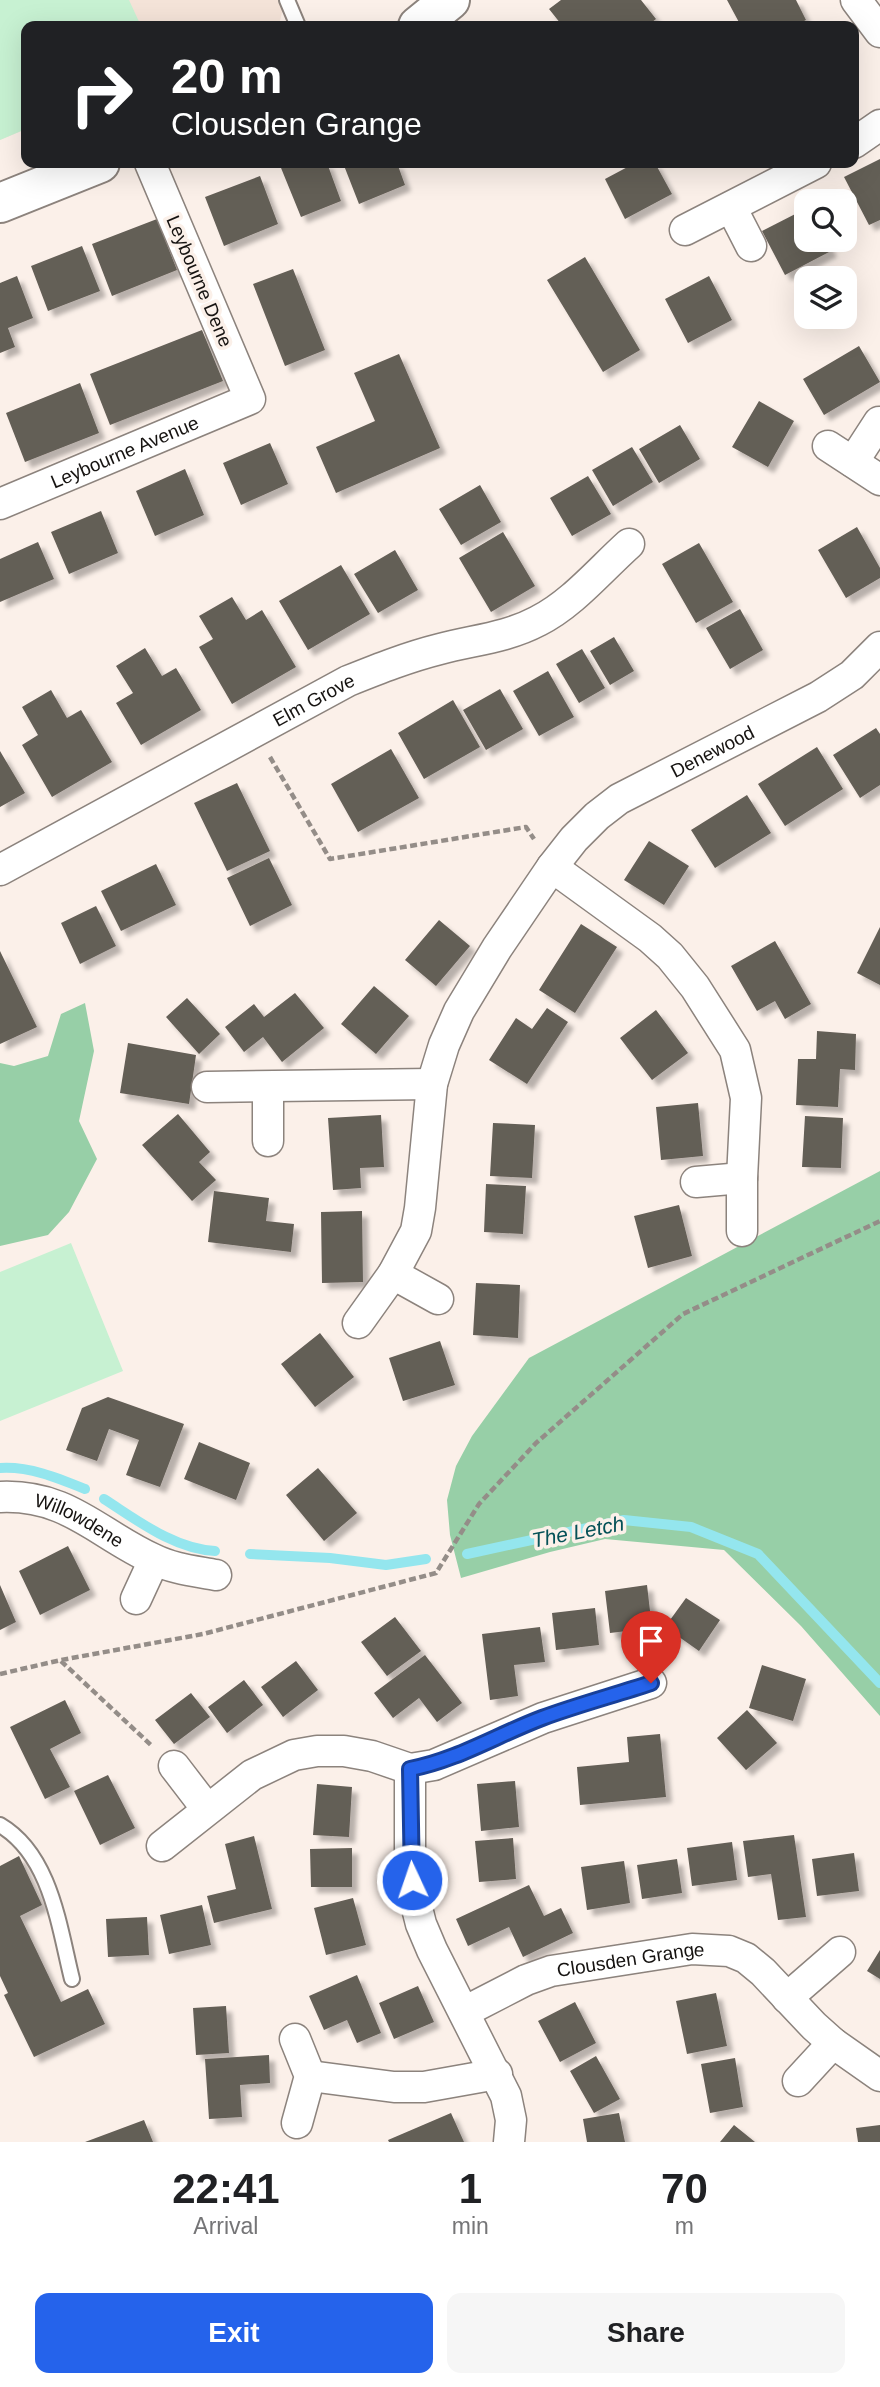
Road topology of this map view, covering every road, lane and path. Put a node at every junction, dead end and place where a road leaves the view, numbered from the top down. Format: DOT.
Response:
graph roads {
  1 [pos="287,0"];
  2 [pos="450,0"];
  3 [pos="856,0"];
  4 [pos="296,21"];
  5 [pos="424,21"];
  6 [pos="880,32"];
  7 [pos="880,125"];
  8 [pos="859,140"];
  9 [pos="88,168"];
  10 [pos="151,168"];
  11 [pos="806,168"];
  12 [pos="0,203"];
  13 [pos="731,207"];
  14 [pos="685,230"];
  15 [pos="751,246"];
  16 [pos="250,399"];
  17 [pos="879,422"];
  18 [pos="828,446"];
  19 [pos="853,463"];
  20 [pos="880,480"];
  21 [pos="0,504"];
  22 [pos="629,544"];
  23 [pos="880,647"];
  24 [pos="256,732"];
  25 [pos="552,867"];
  26 [pos="0,870"];
  27 [pos="432,1084"];
  28 [pos="207,1087"];
  29 [pos="268,1087"];
  30 [pos="268,1141"];
  31 [pos="742,1178"];
  32 [pos="696,1182"];
  33 [pos="880,1221"];
  34 [pos="742,1231"];
  35 [pos="393,1274"];
  36 [pos="438,1299"];
  37 [pos="358,1323"];
  38 [pos="0,1497"];
  39 [pos="154,1560"];
  40 [pos="216,1575"];
  41 [pos="136,1599"];
  42 [pos="61,1660"];
  43 [pos="0,1674"];
  44 [pos="651,1683"];
  45 [pos="174,1766"];
  46 [pos="410,1769"];
  47 [pos="206,1809"];
  48 [pos="0,1825"];
  49 [pos="162,1846"];
  50 [pos="840,1952"];
  51 [pos="72,1979"];
  52 [pos="787,1998"];
  53 [pos="464,2012"];
  54 [pos="295,2039"];
  55 [pos="833,2043"];
  56 [pos="496,2074"];
  57 [pos="310,2076"];
  58 [pos="880,2076"];
  59 [pos="798,2081"];
  60 [pos="297,2123"];
  61 [pos="509,2142"];
  1 -- 4 [label="lane"];
  2 -- 5 [label="street"];
  3 -- 6 [label="street"];
  7 -- 8 [label="street"];
  9 -- 12 [label="street"];
  10 -- 16 [label="street, Leybourne Dene"];
  11 -- 13 [label="street"];
  13 -- 14 [label="street"];
  13 -- 15 [label="street"];
  16 -- 21 [label="street, Leybourne Avenue"];
  17 -- 19 [label="street"];
  18 -- 19 [label="street"];
  19 -- 20 [label="street"];
  22 -- 24 [label="street, Elm Grove"];
  23 -- 25 [label="street, Denewood"];
  24 -- 25 [label="path"];
  24 -- 26 [label="street, Elm Grove"];
  25 -- 27 [label="street, Denewood"];
  25 -- 31 [label="street"];
  27 -- 29 [label="street"];
  27 -- 35 [label="street, Denewood"];
  28 -- 29 [label="street"];
  29 -- 30 [label="street"];
  31 -- 32 [label="street"];
  31 -- 34 [label="street"];
  33 -- 42 [label="path"];
  35 -- 36 [label="street"];
  35 -- 37 [label="street, Denewood"];
  38 -- 39 [label="street, Willowdene"];
  39 -- 40 [label="street, Willowdene"];
  39 -- 41 [label="street"];
  42 -- 43 [label="path"];
  42 -- 45 [label="path"];
  44 -- 46 [label="street"];
  45 -- 47 [label="street"];
  46 -- 47 [label="street"];
  46 -- 53 [label="street"];
  47 -- 49 [label="street"];
  48 -- 51 [label="lane"];
  50 -- 52 [label="street"];
  52 -- 53 [label="street, Clousden Grange"];
  52 -- 55 [label="street, Clousden Grange"];
  53 -- 56 [label="street"];
  54 -- 57 [label="street"];
  55 -- 58 [label="street, Clousden Grange"];
  55 -- 59 [label="street"];
  56 -- 57 [label="street"];
  56 -- 61 [label="street"];
  57 -- 60 [label="street"];
}
